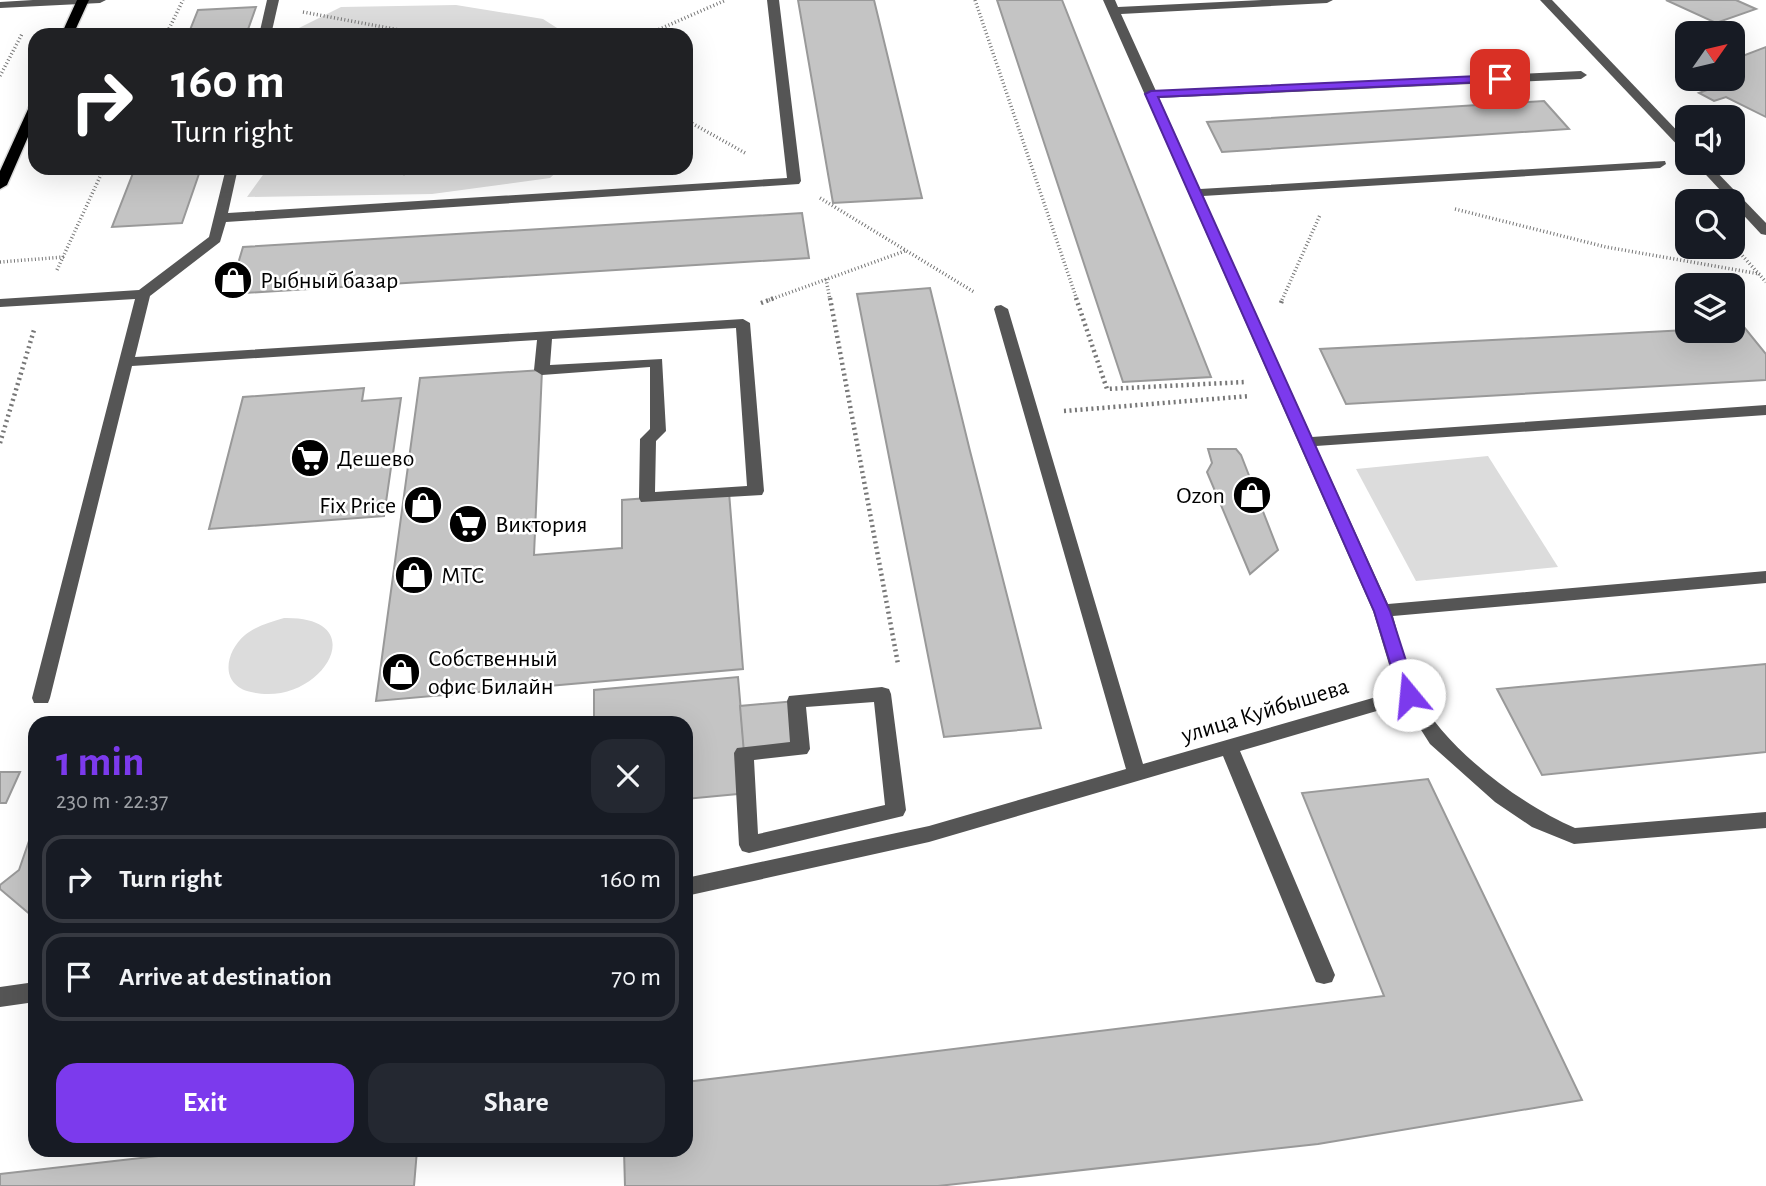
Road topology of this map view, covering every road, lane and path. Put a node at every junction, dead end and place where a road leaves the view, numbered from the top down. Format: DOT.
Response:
graph roads {
  1 [pos="100,0"];
  2 [pos="183,0"];
  3 [pos="726,0"];
  4 [pos="773,0"];
  5 [pos="975,0"];
  6 [pos="1327,0"];
  7 [pos="1546,0"];
  8 [pos="83,1"];
  9 [pos="46,3"];
  10 [pos="273,3"];
  11 [pos="0,5"];
  12 [pos="1112,6"];
  13 [pos="70,28"];
  14 [pos="169,28"];
  15 [pos="267,28"];
  16 [pos="393,28"];
  17 [pos="662,28"];
  18 [pos="1581,75"];
  19 [pos="0,76"];
  20 [pos="1151,94"];
  21 [pos="28,123"];
  22 [pos="693,124"];
  23 [pos="1675,135"];
  24 [pos="1660,164"];
  25 [pos="101,175"];
  26 [pos="230,175"];
  27 [pos="1712,175"];
  28 [pos="794,181"];
  29 [pos="0,185"];
  30 [pos="1333,186"];
  31 [pos="1195,193"];
  32 [pos="1455,209"];
  33 [pos="220,218"];
  34 [pos="1766,231"];
  35 [pos="905,250"];
  36 [pos="64,257"];
  37 [pos="1745,258"];
  38 [pos="0,262"];
  39 [pos="1760,274"];
  40 [pos="826,279"];
  41 [pos="1766,282"];
  42 [pos="143,294"];
  43 [pos="44,300"];
  44 [pos="0,303"];
  45 [pos="1001,309"];
  46 [pos="697,326"];
  47 [pos="545,335"];
  48 [pos="1263,343"];
  49 [pos="127,362"];
  50 [pos="1283,386"];
  51 [pos="1766,410"];
  52 [pos="1031,413"];
  53 [pos="1308,442"];
  54 [pos="0,443"];
  55 [pos="1766,577"];
  56 [pos="1382,611"];
  57 [pos="899,672"];
  58 [pos="1409,695"];
  59 [pos="41,698"];
  60 [pos="1229,748"];
  61 [pos="1137,775"];
  62 [pos="878,814"];
  63 [pos="1766,820"];
  64 [pos="882,845"];
  65 [pos="693,886"];
  66 [pos="1324,975"];
  67 [pos="28,993"];
  68 [pos="0,997"];
  1 -- 8 [label="street"];
  2 -- 14 [label="path"];
  3 -- 17 [label="path"];
  4 -- 28 [label="street"];
  5 -- 50 [label="path"];
  6 -- 12 [label="street"];
  7 -- 23 [label="street"];
  8 -- 9 [label="street"];
  8 -- 13 [label="main road"];
  9 -- 11 [label="street"];
  9 -- 19 [label="path"];
  10 -- 15 [label="street"];
  10 -- 16 [label="path"];
  12 -- 20 [label="street"];
  18 -- 20 [label="street"];
  20 -- 31 [label="street"];
  21 -- 29 [label="main road"];
  22 -- 28 [label="path"];
  24 -- 30 [label="street"];
  25 -- 36 [label="path"];
  26 -- 33 [label="street"];
  27 -- 34 [label="street"];
  28 -- 33 [label="street"];
  28 -- 35 [label="path"];
  30 -- 31 [label="street"];
  30 -- 48 [label="path"];
  31 -- 48 [label="street"];
  32 -- 39 [label="path"];
  33 -- 42 [label="street"];
  35 -- 40 [label="path"];
  35 -- 45 [label="path"];
  36 -- 38 [label="path"];
  36 -- 43 [label="path"];
  37 -- 39 [label="path"];
  39 -- 41 [label="path"];
  40 -- 46 [label="path"];
  40 -- 57 [label="path"];
  42 -- 43 [label="street"];
  42 -- 49 [label="street"];
  43 -- 44 [label="street"];
  43 -- 54 [label="path"];
  45 -- 52 [label="street"];
  46 -- 47 [label="street"];
  46 -- 47 [label="street"];
  47 -- 49 [label="street"];
  48 -- 50 [label="street"];
  49 -- 59 [label="street"];
  50 -- 52 [label="path"];
  50 -- 53 [label="street"];
  51 -- 53 [label="street"];
  52 -- 61 [label="street"];
  53 -- 56 [label="street"];
  55 -- 56 [label="street"];
  56 -- 58 [label="street"];
  58 -- 60 [label="street, улица Куйбышева"];
  58 -- 63 [label="street"];
  60 -- 61 [label="street, улица Куйбышева"];
  60 -- 66 [label="street"];
  61 -- 64 [label="street, улица Куйбышева"];
  62 -- 62 [label="street"];
  62 -- 64 [label="street"];
  64 -- 65 [label="street, улица Куйбышева"];
  67 -- 68 [label="street"];
}
